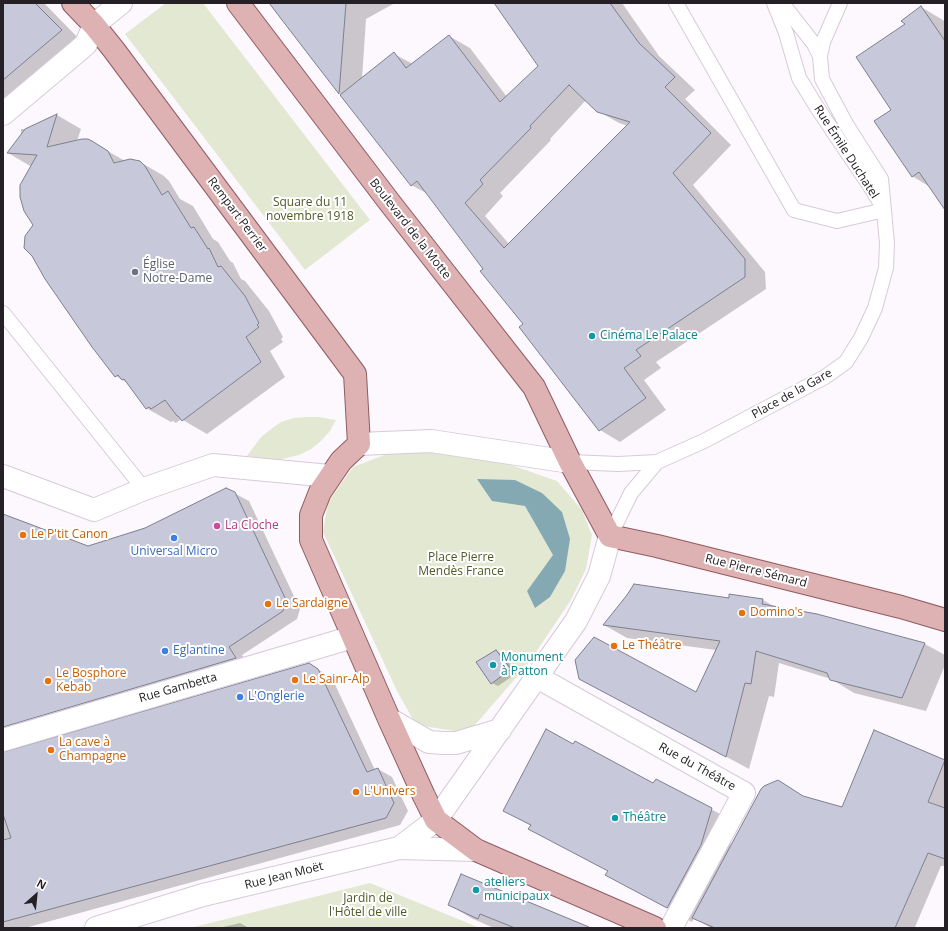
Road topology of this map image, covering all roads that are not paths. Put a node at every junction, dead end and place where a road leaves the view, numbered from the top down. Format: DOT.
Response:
graph roads {
  1 [pos="73,3"];
  2 [pos="122,3"];
  3 [pos="238,3"];
  4 [pos="676,3"];
  5 [pos="774,3"];
  6 [pos="782,3"];
  7 [pos="840,3"];
  8 [pos="94,25"];
  9 [pos="820,56"];
  10 [pos="3,114"];
  11 [pos="884,210"];
  12 [pos="3,313"];
  13 [pos="359,444"];
  14 [pos="570,462"];
  15 [pos="657,462"];
  16 [pos="3,476"];
  17 [pos="330,476"];
  18 [pos="144,489"];
  19 [pos="610,536"];
  20 [pos="901,607"];
  21 [pos="945,614"];
  22 [pos="945,620"];
  23 [pos="352,637"];
  24 [pos="536,677"];
  25 [pos="389,719"];
  26 [pos="500,730"];
  27 [pos="3,740"];
  28 [pos="436,820"];
  29 [pos="399,848"];
  30 [pos="476,850"];
  31 [pos="96,928"];
  32 [pos="655,928"];
  33 [pos="671,928"];
  1 -- 8 [label="main road, Rempart Perrier"];
  2 -- 8 [label="main road"];
  3 -- 14 [label="main road, Boulevard de la Motte"];
  4 -- 11 [label="lane"];
  5 -- 11 [label="lane, Rue Émile Duchatel"];
  6 -- 9 [label="lane, Rue Émile Duchatel"];
  7 -- 9 [label="lane, Rue Émile Duchatel"];
  8 -- 10 [label="main road"];
  8 -- 13 [label="main road, Rempart Perrier"];
  9 -- 11 [label="lane, Rue Émile Duchatel"];
  11 -- 15 [label="lane, Place de la Gare"];
  12 -- 18 [label="lane"];
  13 -- 14 [label="main road"];
  13 -- 17 [label="main road"];
  14 -- 15 [label="lane, Place de la Gare"];
  14 -- 19 [label="main road"];
  15 -- 19 [label="lane, Place de la Gare"];
  16 -- 18 [label="main road"];
  17 -- 18 [label="main road"];
  17 -- 23 [label="main road"];
  19 -- 20 [label="main road, Rue Pierre Sémard"];
  19 -- 24 [label="main road"];
  20 -- 21 [label="main road, Rue Pierre Sémard"];
  20 -- 22 [label="main road, Rue Pierre Sémard"];
  23 -- 25 [label="main road"];
  23 -- 27 [label="main road, Rue Gambetta"];
  24 -- 26 [label="main road"];
  24 -- 33 [label="main road, Rue du Théâtre"];
  25 -- 26 [label="main road"];
  25 -- 28 [label="main road"];
  26 -- 28 [label="main road"];
  28 -- 29 [label="main road"];
  28 -- 30 [label="main road"];
  29 -- 30 [label="main road, Rue Jean Moët"];
  29 -- 31 [label="main road, Rue Jean Moët"];
  30 -- 32 [label="main road"];
}
